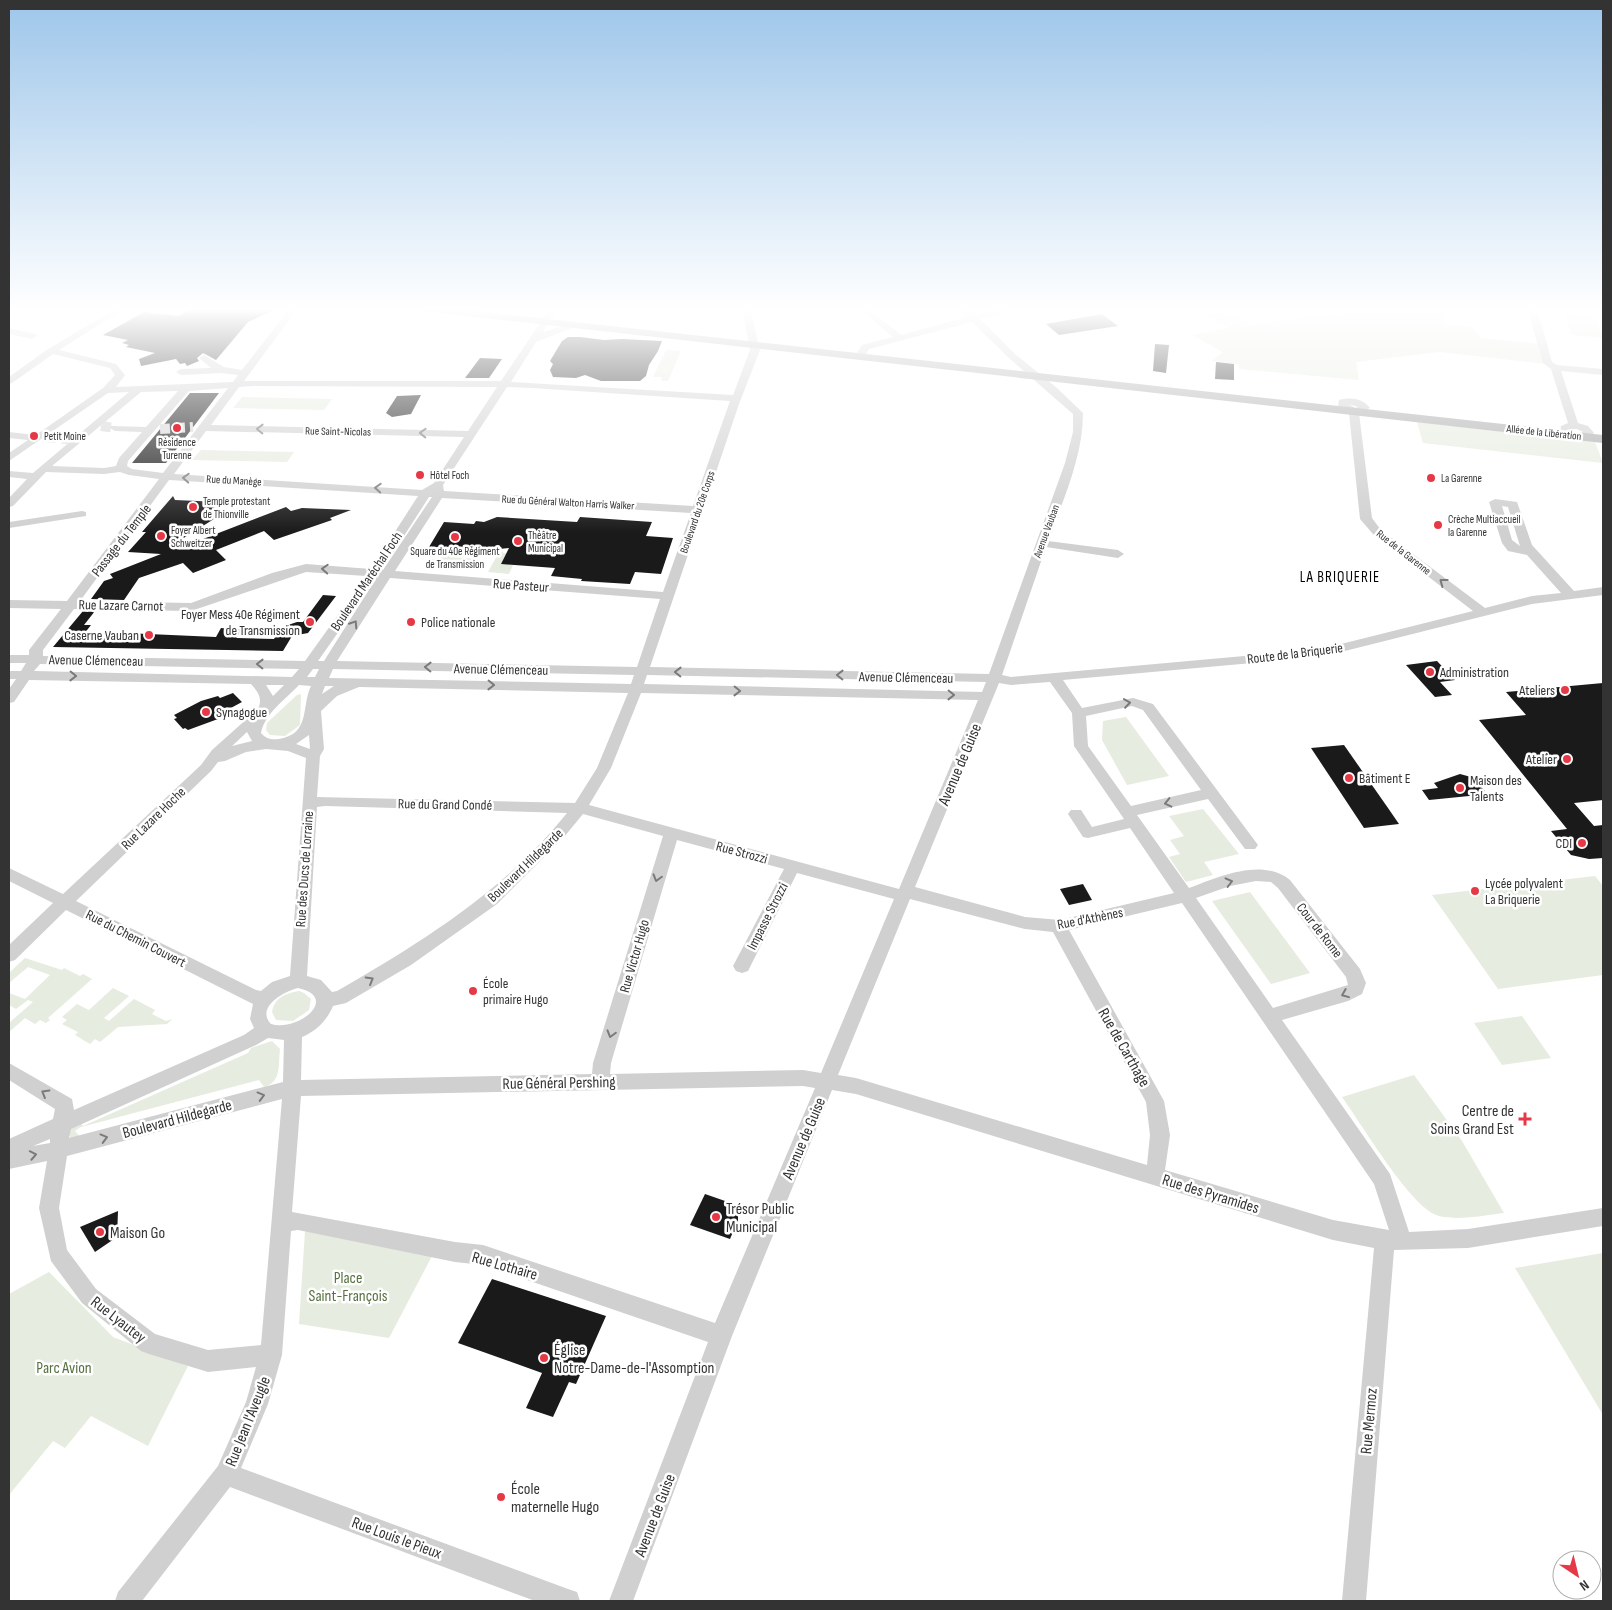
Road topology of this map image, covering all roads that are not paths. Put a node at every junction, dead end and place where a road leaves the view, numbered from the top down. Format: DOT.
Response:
graph roads {
  1 [pos="115,383"];
  2 [pos="176,383"];
  3 [pos="253,383"];
  4 [pos="287,383"];
  5 [pos="742,383"];
  6 [pos="1046,383"];
  7 [pos="1063,383"];
  8 [pos="1112,383"];
  9 [pos="1169,383"];
  10 [pos="1560,383"];
  11 [pos="503,384"];
  12 [pos="237,385"];
  13 [pos="186,388"];
  14 [pos="140,389"];
  15 [pos="173,389"];
  16 [pos="1054,390"];
  17 [pos="105,391"];
  18 [pos="736,398"];
  19 [pos="1353,406"];
  20 [pos="115,428"];
  21 [pos="198,428"];
  22 [pos="1603,428"];
  23 [pos="142,429"];
  24 [pos="1577,432"];
  25 [pos="472,434"];
  26 [pos="9,435"];
  27 [pos="42,437"];
  28 [pos="1603,439"];
  29 [pos="9,458"];
  30 [pos="122,468"];
  31 [pos="40,473"];
  32 [pos="9,474"];
  33 [pos="166,477"];
  34 [pos="439,489"];
  35 [pos="426,492"];
  36 [pos="9,504"];
  37 [pos="697,510"];
  38 [pos="82,514"];
  39 [pos="9,525"];
  40 [pos="1041,543"];
  41 [pos="1530,552"];
  42 [pos="1118,554"];
  43 [pos="380,574"];
  44 [pos="1603,591"];
  45 [pos="1570,594"];
  46 [pos="668,596"];
  47 [pos="9,604"];
  48 [pos="71,604"];
  49 [pos="1482,612"];
  50 [pos="9,659"];
  51 [pos="36,659"];
  52 [pos="309,665"];
  53 [pos="328,665"];
  54 [pos="642,671"];
  55 [pos="9,675"];
  56 [pos="25,675"];
  57 [pos="1053,676"];
  58 [pos="994,678"];
  59 [pos="254,680"];
  60 [pos="297,681"];
  61 [pos="320,681"];
  62 [pos="1011,681"];
  63 [pos="365,682"];
  64 [pos="636,688"];
  65 [pos="987,696"];
  66 [pos="9,699"];
  67 [pos="267,709"];
  68 [pos="314,710"];
  69 [pos="1080,713"];
  70 [pos="274,744"];
  71 [pos="313,756"];
  72 [pos="206,768"];
  73 [pos="1210,793"];
  74 [pos="309,803"];
  75 [pos="580,808"];
  76 [pos="1076,814"];
  77 [pos="1130,817"];
  78 [pos="674,833"];
  79 [pos="1250,845"];
  80 [pos="793,866"];
  81 [pos="9,874"];
  82 [pos="905,893"];
  83 [pos="1186,896"];
  84 [pos="66,902"];
  85 [pos="1060,926"];
  86 [pos="9,955"];
  87 [pos="742,966"];
  88 [pos="298,981"];
  89 [pos="264,998"];
  90 [pos="326,1000"];
  91 [pos="1270,1016"];
  92 [pos="266,1030"];
  93 [pos="293,1033"];
  94 [pos="9,1071"];
  95 [pos="600,1081"];
  96 [pos="827,1081"];
  97 [pos="292,1088"];
  98 [pos="61,1125"];
  99 [pos="9,1148"];
  100 [pos="57,1150"];
  101 [pos="9,1160"];
  102 [pos="1155,1176"];
  103 [pos="1603,1217"];
  104 [pos="282,1223"];
  105 [pos="1394,1241"];
  106 [pos="721,1336"];
  107 [pos="272,1355"];
  108 [pos="226,1474"];
  109 [pos="127,1601"];
  110 [pos="568,1601"];
  111 [pos="621,1601"];
  112 [pos="1354,1601"];
  1 -- 17 [label="street"];
  2 -- 15 [label="street"];
  3 -- 12 [label="street"];
  4 -- 11 [label="street"];
  5 -- 18 [label="street, Boulevard du 20e Corps"];
  6 -- 16 [label="street, Avenue Vauban"];
  7 -- 16 [label="street"];
  8 -- 19 [label="main road, Allée de la Libération"];
  9 -- 19 [label="main road, Allée de la Libération"];
  10 -- 24 [label="street"];
  11 -- 18 [label="street"];
  11 -- 25 [label="street, Boulevard Maréchal Foch"];
  12 -- 13 [label="street"];
  12 -- 21 [label="street, Passage du Temple"];
  13 -- 15 [label="street"];
  13 -- 30 [label="street"];
  14 -- 15 [label="street"];
  14 -- 17 [label="street"];
  14 -- 31 [label="street"];
  16 -- 40 [label="street, Avenue Vauban"];
  17 -- 27 [label="street"];
  18 -- 37 [label="street, Boulevard du 20e Corps"];
  19 -- 24 [label="main road, Allée de la Libération"];
  49 -- 19 [label="street, Rue de la Garenne, one-way"];
  20 -- 23 [label="street"];
  25 -- 21 [label="street, Rue Saint-Nicolas, one-way"];
  21 -- 33 [label="street, Passage du Temple"];
  22 -- 24 [label="main road, Allée de la Libération"];
  24 -- 28 [label="main road, Allée de la Libération"];
  25 -- 34 [label="street, Boulevard Maréchal Foch"];
  26 -- 27 [label="street"];
  27 -- 29 [label="street"];
  30 -- 31 [label="street, Rue du Manège"];
  30 -- 33 [label="street, Rue du Manège"];
  31 -- 32 [label="street, Rue du Manège"];
  31 -- 36 [label="street"];
  35 -- 33 [label="street, Rue du Manège, one-way"];
  33 -- 48 [label="street, Passage du Temple"];
  34 -- 35 [label="street, Rue du Manège"];
  34 -- 37 [label="street, Rue du Général Walton Harris Walker"];
  34 -- 43 [label="street, Boulevard Maréchal Foch"];
  35 -- 43 [label="street, Boulevard Maréchal Foch"];
  37 -- 46 [label="street, Boulevard du 20e Corps"];
  38 -- 39 [label="street"];
  40 -- 42 [label="street"];
  40 -- 58 [label="street, Avenue Vauban"];
  41 -- 45 [label="street"];
  43 -- 46 [label="street, Rue Pasteur"];
  43 -- 48 [label="street, Rue Lazare Carnot, one-way"];
  43 -- 52 [label="street, Boulevard Maréchal Foch"];
  53 -- 43 [label="street, Boulevard Maréchal Foch, one-way"];
  44 -- 45 [label="street, Route de la Briquerie"];
  45 -- 49 [label="street, Route de la Briquerie"];
  46 -- 54 [label="street, Boulevard du 20e Corps"];
  47 -- 48 [label="street, Rue Lazare Carnot"];
  48 -- 51 [label="street, Passage du Temple"];
  49 -- 57 [label="street, Route de la Briquerie"];
  50 -- 51 [label="street, Avenue Clémenceau"];
  52 -- 51 [label="street, Avenue Clémenceau, one-way"];
  51 -- 56 [label="street, Passage du Temple"];
  52 -- 53 [label="street, Avenue Clémenceau"];
  52 -- 60 [label="street, Boulevard Maréchal Foch"];
  54 -- 53 [label="street, Avenue Clémenceau, one-way"];
  53 -- 61 [label="street, Rue des Ducs de Lorraine"];
  58 -- 54 [label="street, Avenue Clémenceau, one-way"];
  54 -- 64 [label="street, Boulevard du 20e Corps"];
  55 -- 56 [label="street, Avenue Clémenceau"];
  56 -- 59 [label="street, Avenue Clémenceau, one-way"];
  56 -- 66 [label="street, Passage du Temple"];
  57 -- 62 [label="street, Route de la Briquerie"];
  57 -- 69 [label="street"];
  58 -- 62 [label="street, Route de la Briquerie"];
  58 -- 65 [label="street, Avenue de Guise"];
  59 -- 60 [label="street, Avenue Clémenceau"];
  59 -- 67 [label="street"];
  60 -- 61 [label="street, Avenue Clémenceau"];
  60 -- 67 [label="street, Rue Lazare Hoche"];
  61 -- 63 [label="street, Avenue Clémenceau"];
  61 -- 68 [label="street, Rue des Ducs de Lorraine"];
  62 -- 65 [label="street, Route de la Briquerie"];
  63 -- 64 [label="street, Avenue Clémenceau, one-way"];
  63 -- 68 [label="street"];
  64 -- 65 [label="street, Avenue Clémenceau, one-way"];
  64 -- 75 [label="street, Boulevard Hildegarde"];
  65 -- 82 [label="street, Avenue de Guise"];
  67 -- 70 [label="street"];
  67 -- 72 [label="street, Rue Lazare Hoche"];
  68 -- 70 [label="street"];
  68 -- 71 [label="street, Rue des Ducs de Lorraine"];
  69 -- 73 [label="street, one-way"];
  69 -- 77 [label="street"];
  70 -- 71 [label="street"];
  70 -- 72 [label="street"];
  71 -- 74 [label="street, Rue des Ducs de Lorraine"];
  72 -- 84 [label="street, Rue Lazare Hoche"];
  73 -- 77 [label="street, one-way"];
  73 -- 79 [label="street"];
  74 -- 75 [label="street, Rue du Grand Condé"];
  74 -- 88 [label="street, Rue des Ducs de Lorraine"];
  75 -- 78 [label="street, Rue Strozzi"];
  90 -- 75 [label="street, Boulevard Hildegarde, one-way"];
  76 -- 77 [label="street"];
  77 -- 83 [label="street"];
  78 -- 80 [label="street, Rue Strozzi"];
  78 -- 95 [label="street, Rue Victor Hugo, one-way"];
  80 -- 82 [label="street, Rue Strozzi"];
  80 -- 87 [label="street, Impasse Strozzi"];
  81 -- 84 [label="street, Rue du Chemin Couvert"];
  82 -- 85 [label="street, Rue d'Athènes"];
  82 -- 96 [label="street, Avenue de Guise"];
  83 -- 85 [label="street, Rue d'Athènes"];
  83 -- 91 [label="street"];
  83 -- 91 [label="street, Cour de Rome, one-way"];
  84 -- 86 [label="street, Rue Lazare Hoche"];
  84 -- 89 [label="street, Rue du Chemin Couvert"];
  85 -- 102 [label="street, Rue de Carthage"];
  88 -- 89 [label="street"];
  88 -- 90 [label="street"];
  89 -- 92 [label="street"];
  90 -- 93 [label="street"];
  91 -- 105 [label="street"];
  92 -- 93 [label="street"];
  92 -- 98 [label="street"];
  93 -- 97 [label="street"];
  98 -- 94 [label="street, Rue Lyautey, one-way"];
  95 -- 96 [label="street, Rue Général Pershing"];
  95 -- 97 [label="street, Rue Général Pershing"];
  96 -- 102 [label="street, Rue des Pyramides"];
  96 -- 106 [label="street, Avenue de Guise"];
  100 -- 97 [label="street, Boulevard Hildegarde, one-way"];
  97 -- 104 [label="street, Rue Jean l'Aveugle"];
  98 -- 99 [label="street"];
  98 -- 100 [label="street, Rue Lyautey"];
  101 -- 100 [label="street, Boulevard Hildegarde, one-way"];
  100 -- 107 [label="street, Rue Lyautey"];
  102 -- 105 [label="street, Rue des Pyramides"];
  103 -- 105 [label="street, Rue des Pyramides"];
  104 -- 106 [label="street, Rue Lothaire"];
  104 -- 107 [label="street, Rue Jean l'Aveugle"];
  105 -- 112 [label="street, Rue Mermoz"];
  106 -- 111 [label="street, Avenue de Guise"];
  107 -- 108 [label="street, Rue Jean l'Aveugle"];
  108 -- 109 [label="street, Rue Jean l'Aveugle"];
  108 -- 110 [label="street, Rue Louis le Pieux"];
}
